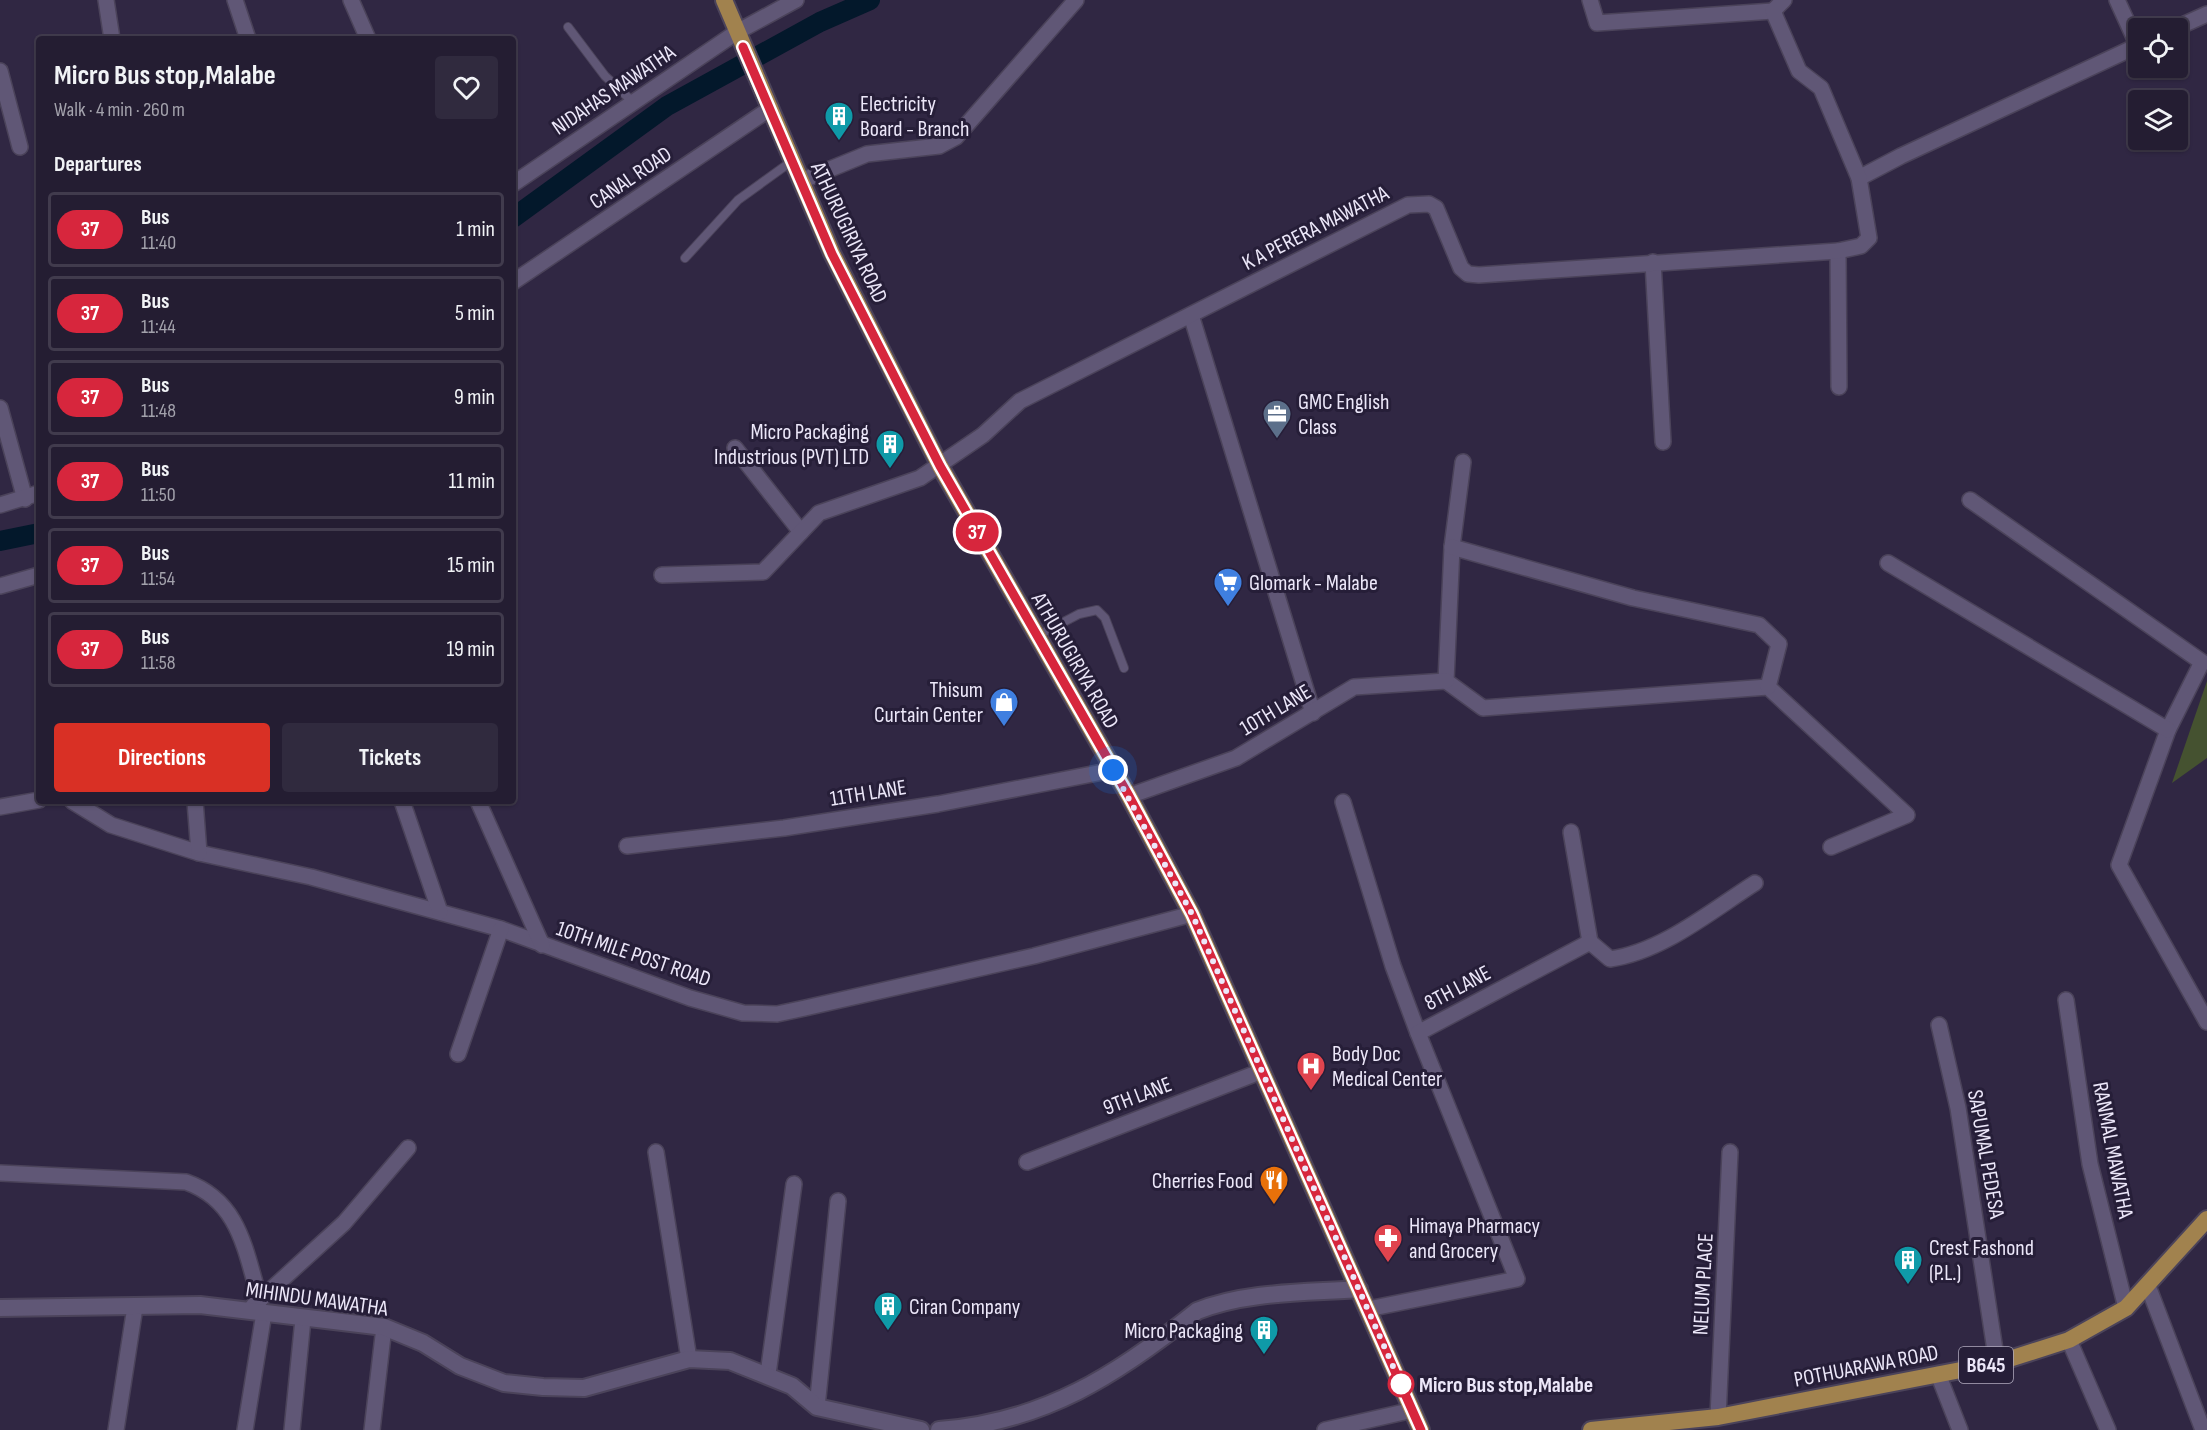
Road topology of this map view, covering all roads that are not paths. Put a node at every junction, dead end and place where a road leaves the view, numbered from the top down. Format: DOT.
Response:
graph roads {
  1 [pos="106,0"];
  2 [pos="235,0"];
  3 [pos="351,0"];
  4 [pos="724,0"];
  5 [pos="795,0"];
  6 [pos="1076,0"];
  7 [pos="1590,0"];
  8 [pos="1784,0"];
  9 [pos="2117,0"];
  10 [pos="1773,11"];
  11 [pos="2207,14"];
  12 [pos="2188,23"];
  13 [pos="2128,24"];
  14 [pos="568,27"];
  15 [pos="112,36"];
  16 [pos="247,36"];
  17 [pos="367,36"];
  18 [pos="740,39"];
  19 [pos="2128,51"];
  20 [pos="0,71"];
  21 [pos="633,102"];
  22 [pos="771,108"];
  23 [pos="20,147"];
  24 [pos="792,161"];
  25 [pos="1859,178"];
  26 [pos="801,181"];
  27 [pos="516,182"];
  28 [pos="1838,251"];
  29 [pos="686,258"];
  30 [pos="1653,262"];
  31 [pos="516,280"];
  32 [pos="1191,315"];
  33 [pos="1839,387"];
  34 [pos="0,408"];
  35 [pos="1663,442"];
  36 [pos="735,448"];
  37 [pos="1463,462"];
  38 [pos="940,466"];
  39 [pos="32,496"];
  40 [pos="1970,500"];
  41 [pos="0,504"];
  42 [pos="801,532"];
  43 [pos="1452,547"];
  44 [pos="1887,563"];
  45 [pos="662,575"];
  46 [pos="36,576"];
  47 [pos="0,586"];
  48 [pos="1037,636"];
  49 [pos="2204,656"];
  50 [pos="1124,668"];
  51 [pos="1446,681"];
  52 [pos="1768,687"];
  53 [pos="1313,713"];
  54 [pos="2168,730"];
  55 [pos="1113,770"];
  56 [pos="1129,796"];
  57 [pos="36,801"];
  58 [pos="1342,802"];
  59 [pos="77,804"];
  60 [pos="195,804"];
  61 [pos="403,804"];
  62 [pos="479,804"];
  63 [pos="0,807"];
  64 [pos="1571,832"];
  65 [pos="627,846"];
  66 [pos="1831,846"];
  67 [pos="199,853"];
  68 [pos="1755,883"];
  69 [pos="440,912"];
  70 [pos="1192,914"];
  71 [pos="501,929"];
  72 [pos="1590,942"];
  73 [pos="542,945"];
  74 [pos="2066,1000"];
  75 [pos="2207,1022"];
  76 [pos="1939,1025"];
  77 [pos="1418,1033"];
  78 [pos="458,1054"];
  79 [pos="1262,1071"];
  80 [pos="408,1148"];
  81 [pos="656,1152"];
  82 [pos="1730,1152"];
  83 [pos="1027,1162"];
  84 [pos="0,1173"];
  85 [pos="794,1184"];
  86 [pos="838,1201"];
  87 [pos="2207,1219"];
  88 [pos="2148,1286"];
  89 [pos="1359,1289"];
  90 [pos="262,1306"];
  91 [pos="135,1307"];
  92 [pos="0,1308"];
  93 [pos="2126,1308"];
  94 [pos="1368,1309"];
  95 [pos="303,1319"];
  96 [pos="384,1327"];
  97 [pos="2069,1340"];
  98 [pos="689,1359"];
  99 [pos="1997,1363"];
  100 [pos="768,1374"];
  101 [pos="1938,1374"];
  102 [pos="817,1407"];
  103 [pos="1413,1410"];
  104 [pos="1718,1417"];
  105 [pos="116,1430"];
  106 [pos="245,1430"];
  107 [pos="292,1430"];
  108 [pos="372,1430"];
  109 [pos="921,1430"];
  110 [pos="939,1430"];
  111 [pos="1325,1430"];
  112 [pos="1421,1430"];
  113 [pos="1591,1430"];
  114 [pos="1960,1430"];
  115 [pos="2108,1430"];
  116 [pos="2203,1430"];
  1 -- 15 [label="street"];
  2 -- 16 [label="street"];
  3 -- 17 [label="street"];
  4 -- 18 [label="main road, ATHURUGIRIYA ROAD"];
  5 -- 18 [label="street"];
  6 -- 26 [label="street"];
  7 -- 10 [label="street"];
  8 -- 10 [label="street"];
  9 -- 13 [label="street"];
  10 -- 25 [label="street"];
  11 -- 12 [label="street"];
  14 -- 21 [label="lane"];
  18 -- 21 [label="street, NIDAHAS MAWATHA"];
  18 -- 22 [label="main road, ATHURUGIRIYA ROAD"];
  19 -- 25 [label="street"];
  20 -- 23 [label="street"];
  21 -- 27 [label="street, NIDAHAS MAWATHA"];
  22 -- 24 [label="main road, ATHURUGIRIYA ROAD"];
  22 -- 31 [label="street, CANAL ROAD"];
  24 -- 26 [label="main road, ATHURUGIRIYA ROAD"];
  24 -- 29 [label="lane"];
  25 -- 28 [label="street, K A PERERA MAWATHA"];
  26 -- 38 [label="main road, ATHURUGIRIYA ROAD"];
  28 -- 30 [label="street, K A PERERA MAWATHA"];
  28 -- 33 [label="street"];
  30 -- 32 [label="street, K A PERERA MAWATHA"];
  30 -- 35 [label="street"];
  32 -- 38 [label="street, K A PERERA MAWATHA"];
  32 -- 53 [label="street"];
  34 -- 39 [label="street"];
  36 -- 42 [label="street"];
  37 -- 43 [label="street"];
  38 -- 42 [label="street, K A PERERA MAWATHA"];
  38 -- 48 [label="main road, ATHURUGIRIYA ROAD"];
  39 -- 41 [label="street"];
  40 -- 49 [label="street"];
  42 -- 45 [label="street, K A PERERA MAWATHA"];
  43 -- 51 [label="street"];
  43 -- 52 [label="street"];
  44 -- 54 [label="street"];
  46 -- 47 [label="street"];
  48 -- 50 [label="lane"];
  48 -- 55 [label="main road, ATHURUGIRIYA ROAD"];
  49 -- 54 [label="street"];
  51 -- 52 [label="street"];
  51 -- 53 [label="street, 10TH LANE"];
  52 -- 66 [label="street"];
  53 -- 56 [label="street, 10TH LANE"];
  54 -- 75 [label="street"];
  55 -- 56 [label="main road, ATHURUGIRIYA ROAD"];
  55 -- 65 [label="street, 11TH LANE"];
  56 -- 70 [label="main road, ATHURUGIRIYA ROAD"];
  57 -- 63 [label="street"];
  58 -- 77 [label="street"];
  59 -- 67 [label="street, 10TH MILE POST ROAD"];
  60 -- 67 [label="street"];
  61 -- 69 [label="street"];
  62 -- 73 [label="street"];
  64 -- 72 [label="street"];
  67 -- 69 [label="street, 10TH MILE POST ROAD"];
  68 -- 72 [label="street"];
  69 -- 71 [label="street, 10TH MILE POST ROAD"];
  70 -- 73 [label="street, 10TH MILE POST ROAD"];
  70 -- 79 [label="main road, ATHURUGIRIYA ROAD"];
  71 -- 73 [label="street, 10TH MILE POST ROAD"];
  71 -- 78 [label="street"];
  72 -- 77 [label="street, 8TH LANE"];
  74 -- 93 [label="street, RANMAL MAWATHA"];
  76 -- 99 [label="street, SAPUMAL PEDESA"];
  77 -- 94 [label="street, 8TH LANE"];
  79 -- 83 [label="street, 9TH LANE"];
  79 -- 89 [label="main road, ATHURUGIRIYA ROAD"];
  80 -- 90 [label="street"];
  81 -- 98 [label="street"];
  82 -- 104 [label="street, NELUM PLACE"];
  84 -- 90 [label="street"];
  85 -- 100 [label="street"];
  86 -- 102 [label="street"];
  87 -- 88 [label="main road, POTHUARAWA ROAD / B645"];
  88 -- 93 [label="main road, POTHUARAWA ROAD / B645"];
  88 -- 116 [label="street"];
  89 -- 94 [label="main road, ATHURUGIRIYA ROAD"];
  89 -- 110 [label="street"];
  90 -- 91 [label="street, MIHINDU MAWATHA"];
  90 -- 95 [label="street, MIHINDU MAWATHA"];
  90 -- 106 [label="street"];
  91 -- 92 [label="street, MIHINDU MAWATHA"];
  91 -- 105 [label="street"];
  93 -- 97 [label="main road, POTHUARAWA ROAD / B645"];
  94 -- 103 [label="main road, ATHURUGIRIYA ROAD"];
  95 -- 96 [label="street, MIHINDU MAWATHA"];
  95 -- 107 [label="street"];
  96 -- 98 [label="street, MIHINDU MAWATHA"];
  96 -- 108 [label="street"];
  97 -- 99 [label="main road, POTHUARAWA ROAD / B645"];
  97 -- 115 [label="street"];
  98 -- 100 [label="street, MIHINDU MAWATHA"];
  99 -- 101 [label="main road, POTHUARAWA ROAD / B645"];
  100 -- 102 [label="street, MIHINDU MAWATHA"];
  101 -- 104 [label="main road, POTHUARAWA ROAD / B645"];
  101 -- 114 [label="street"];
  102 -- 109 [label="street, MIHINDU MAWATHA"];
  103 -- 111 [label="street"];
  103 -- 112 [label="main road, ATHURUGIRIYA ROAD"];
  104 -- 113 [label="main road, POTHUARAWA ROAD / B645"];
}
